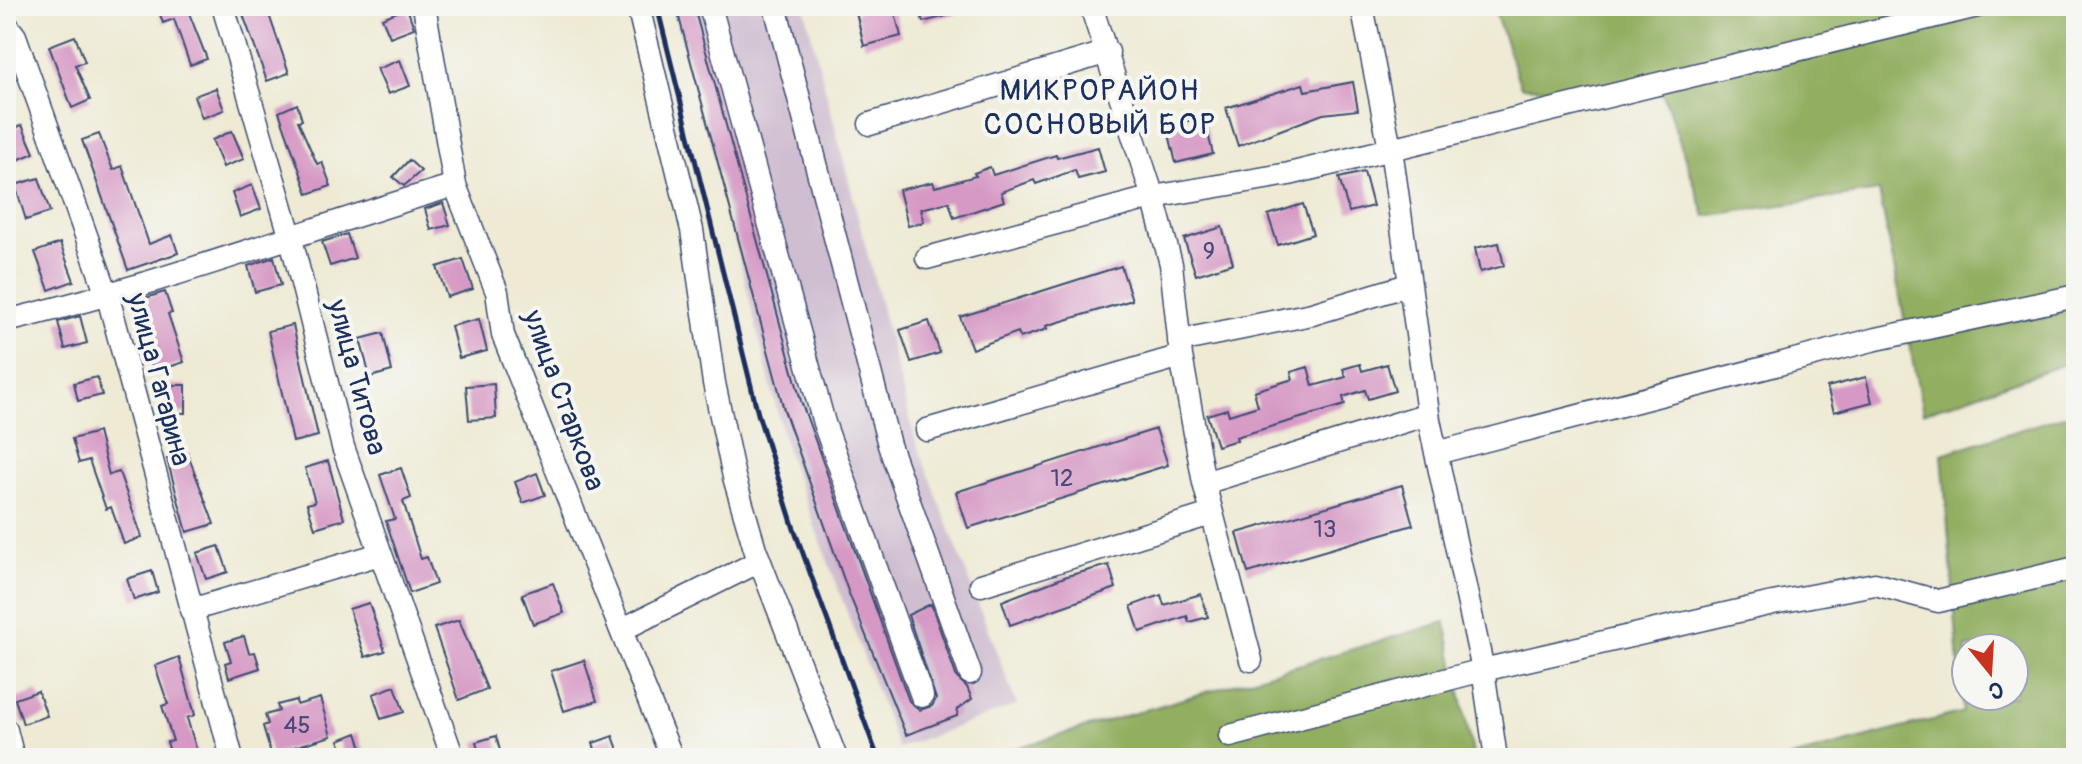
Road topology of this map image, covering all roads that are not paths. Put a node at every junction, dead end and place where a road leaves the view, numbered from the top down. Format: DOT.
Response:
graph roads {
  1 [pos="14,6"];
  2 [pos="223,6"];
  3 [pos="424,6"];
  4 [pos="638,6"];
  5 [pos="710,6"];
  6 [pos="775,6"];
  7 [pos="1091,6"];
  8 [pos="1362,6"];
  9 [pos="1977,6"];
  10 [pos="6,11"];
  11 [pos="6,24"];
  12 [pos="1108,52"];
  13 [pos="870,124"];
  14 [pos="1390,148"];
  15 [pos="455,185"];
  16 [pos="1153,197"];
  17 [pos="290,235"];
  18 [pos="927,258"];
  19 [pos="1408,285"];
  20 [pos="2076,296"];
  21 [pos="108,297"];
  22 [pos="6,321"];
  23 [pos="1180,348"];
  24 [pos="1428,417"];
  25 [pos="927,430"];
  26 [pos="1436,453"];
  27 [pos="1204,483"];
  28 [pos="1211,514"];
  29 [pos="380,554"];
  30 [pos="760,561"];
  31 [pos="2076,568"];
  32 [pos="981,585"];
  33 [pos="191,610"];
  34 [pos="621,630"];
  35 [pos="1251,660"];
  36 [pos="1483,670"];
  37 [pos="970,673"];
  38 [pos="922,696"];
  39 [pos="6,730"];
  40 [pos="1230,736"];
  41 [pos="13,758"];
  42 [pos="232,758"];
  43 [pos="453,758"];
  44 [pos="672,758"];
  45 [pos="836,758"];
  46 [pos="1496,758"];
  1 -- 10 [label="street"];
  2 -- 17 [label="street, улица Титова"];
  3 -- 15 [label="street, улица Старкова"];
  4 -- 30 [label="street"];
  5 -- 38 [label="street"];
  6 -- 37 [label="street"];
  7 -- 12 [label="street"];
  8 -- 14 [label="street"];
  9 -- 14 [label="street"];
  11 -- 21 [label="street, улица Гагарина"];
  12 -- 13 [label="street"];
  12 -- 16 [label="street"];
  14 -- 16 [label="street"];
  14 -- 19 [label="street"];
  15 -- 17 [label="street"];
  15 -- 34 [label="street, улица Старкова"];
  16 -- 18 [label="street"];
  16 -- 23 [label="street"];
  17 -- 21 [label="street"];
  17 -- 29 [label="street, улица Титова"];
  19 -- 23 [label="street"];
  19 -- 24 [label="street"];
  20 -- 26 [label="street"];
  21 -- 22 [label="street"];
  21 -- 33 [label="street, улица Гагарина"];
  23 -- 25 [label="street"];
  23 -- 27 [label="street"];
  24 -- 26 [label="street"];
  24 -- 27 [label="street"];
  26 -- 36 [label="street"];
  27 -- 28 [label="street"];
  28 -- 32 [label="street"];
  28 -- 35 [label="street"];
  29 -- 33 [label="street"];
  29 -- 43 [label="street, улица Титова"];
  30 -- 34 [label="street"];
  30 -- 45 [label="street"];
  31 -- 36 [label="street"];
  33 -- 42 [label="street, улица Гагарина"];
  34 -- 44 [label="street, улица Старкова"];
  36 -- 40 [label="street"];
  36 -- 46 [label="street"];
  39 -- 41 [label="street"];
}
